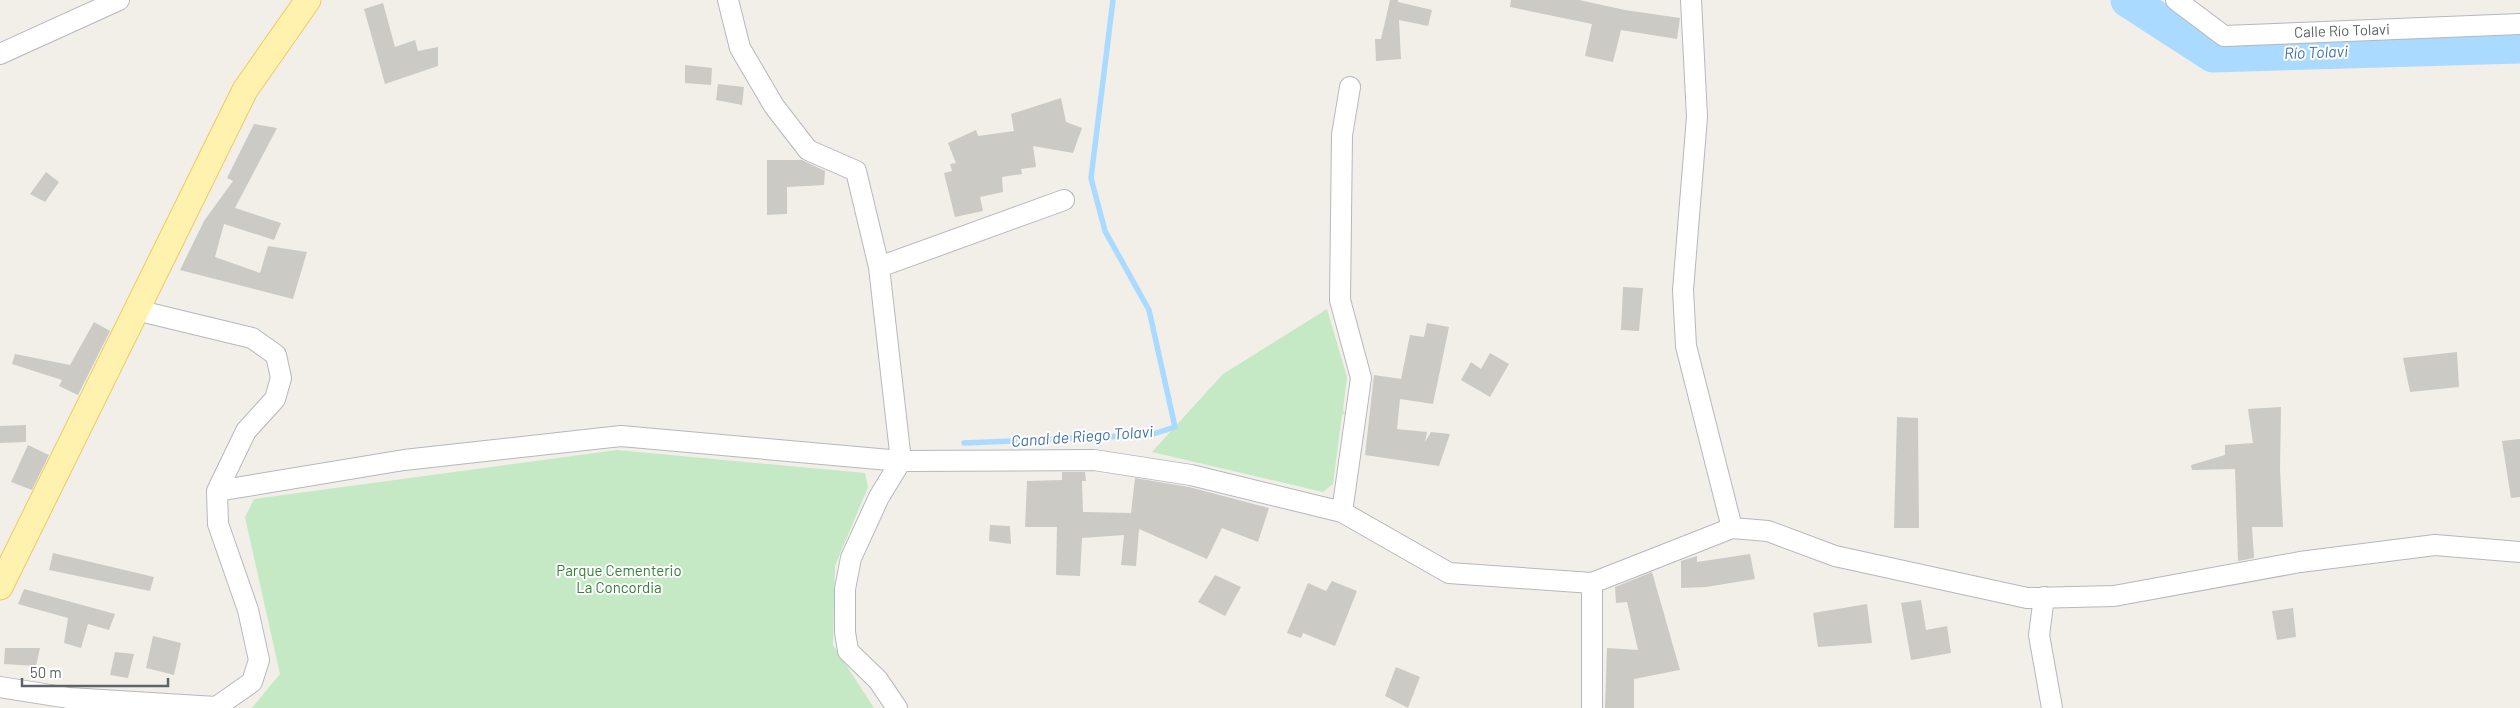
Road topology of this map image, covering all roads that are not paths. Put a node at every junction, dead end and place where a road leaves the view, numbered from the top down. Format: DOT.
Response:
graph roads {
  1 [pos="119,0"];
  2 [pos="308,0"];
  3 [pos="728,0"];
  4 [pos="1691,0"];
  5 [pos="2176,0"];
  6 [pos="2520,24"];
  7 [pos="0,54"];
  8 [pos="1350,87"];
  9 [pos="1064,200"];
  10 [pos="880,267"];
  11 [pos="136,310"];
  12 [pos="901,461"];
  13 [pos="217,491"];
  14 [pos="1342,512"];
  15 [pos="1732,528"];
  16 [pos="2520,552"];
  17 [pos="1592,583"];
  18 [pos="0,587"];
  19 [pos="2044,597"];
  20 [pos="0,687"];
  21 [pos="216,708"];
  22 [pos="897,708"];
  23 [pos="1592,708"];
  24 [pos="2052,708"];
  1 -- 7 [label="street"];
  2 -- 11 [label="main road"];
  3 -- 10 [label="street"];
  4 -- 15 [label="street"];
  5 -- 6 [label="street, Calle Río Tolavi"];
  8 -- 14 [label="street"];
  9 -- 10 [label="street"];
  10 -- 12 [label="street"];
  11 -- 13 [label="street"];
  11 -- 18 [label="main road"];
  12 -- 13 [label="street"];
  12 -- 14 [label="street"];
  12 -- 22 [label="street"];
  13 -- 21 [label="street"];
  14 -- 17 [label="street"];
  15 -- 17 [label="street"];
  15 -- 19 [label="street"];
  16 -- 19 [label="street"];
  17 -- 23 [label="street"];
  19 -- 24 [label="street"];
  20 -- 21 [label="street"];
}
